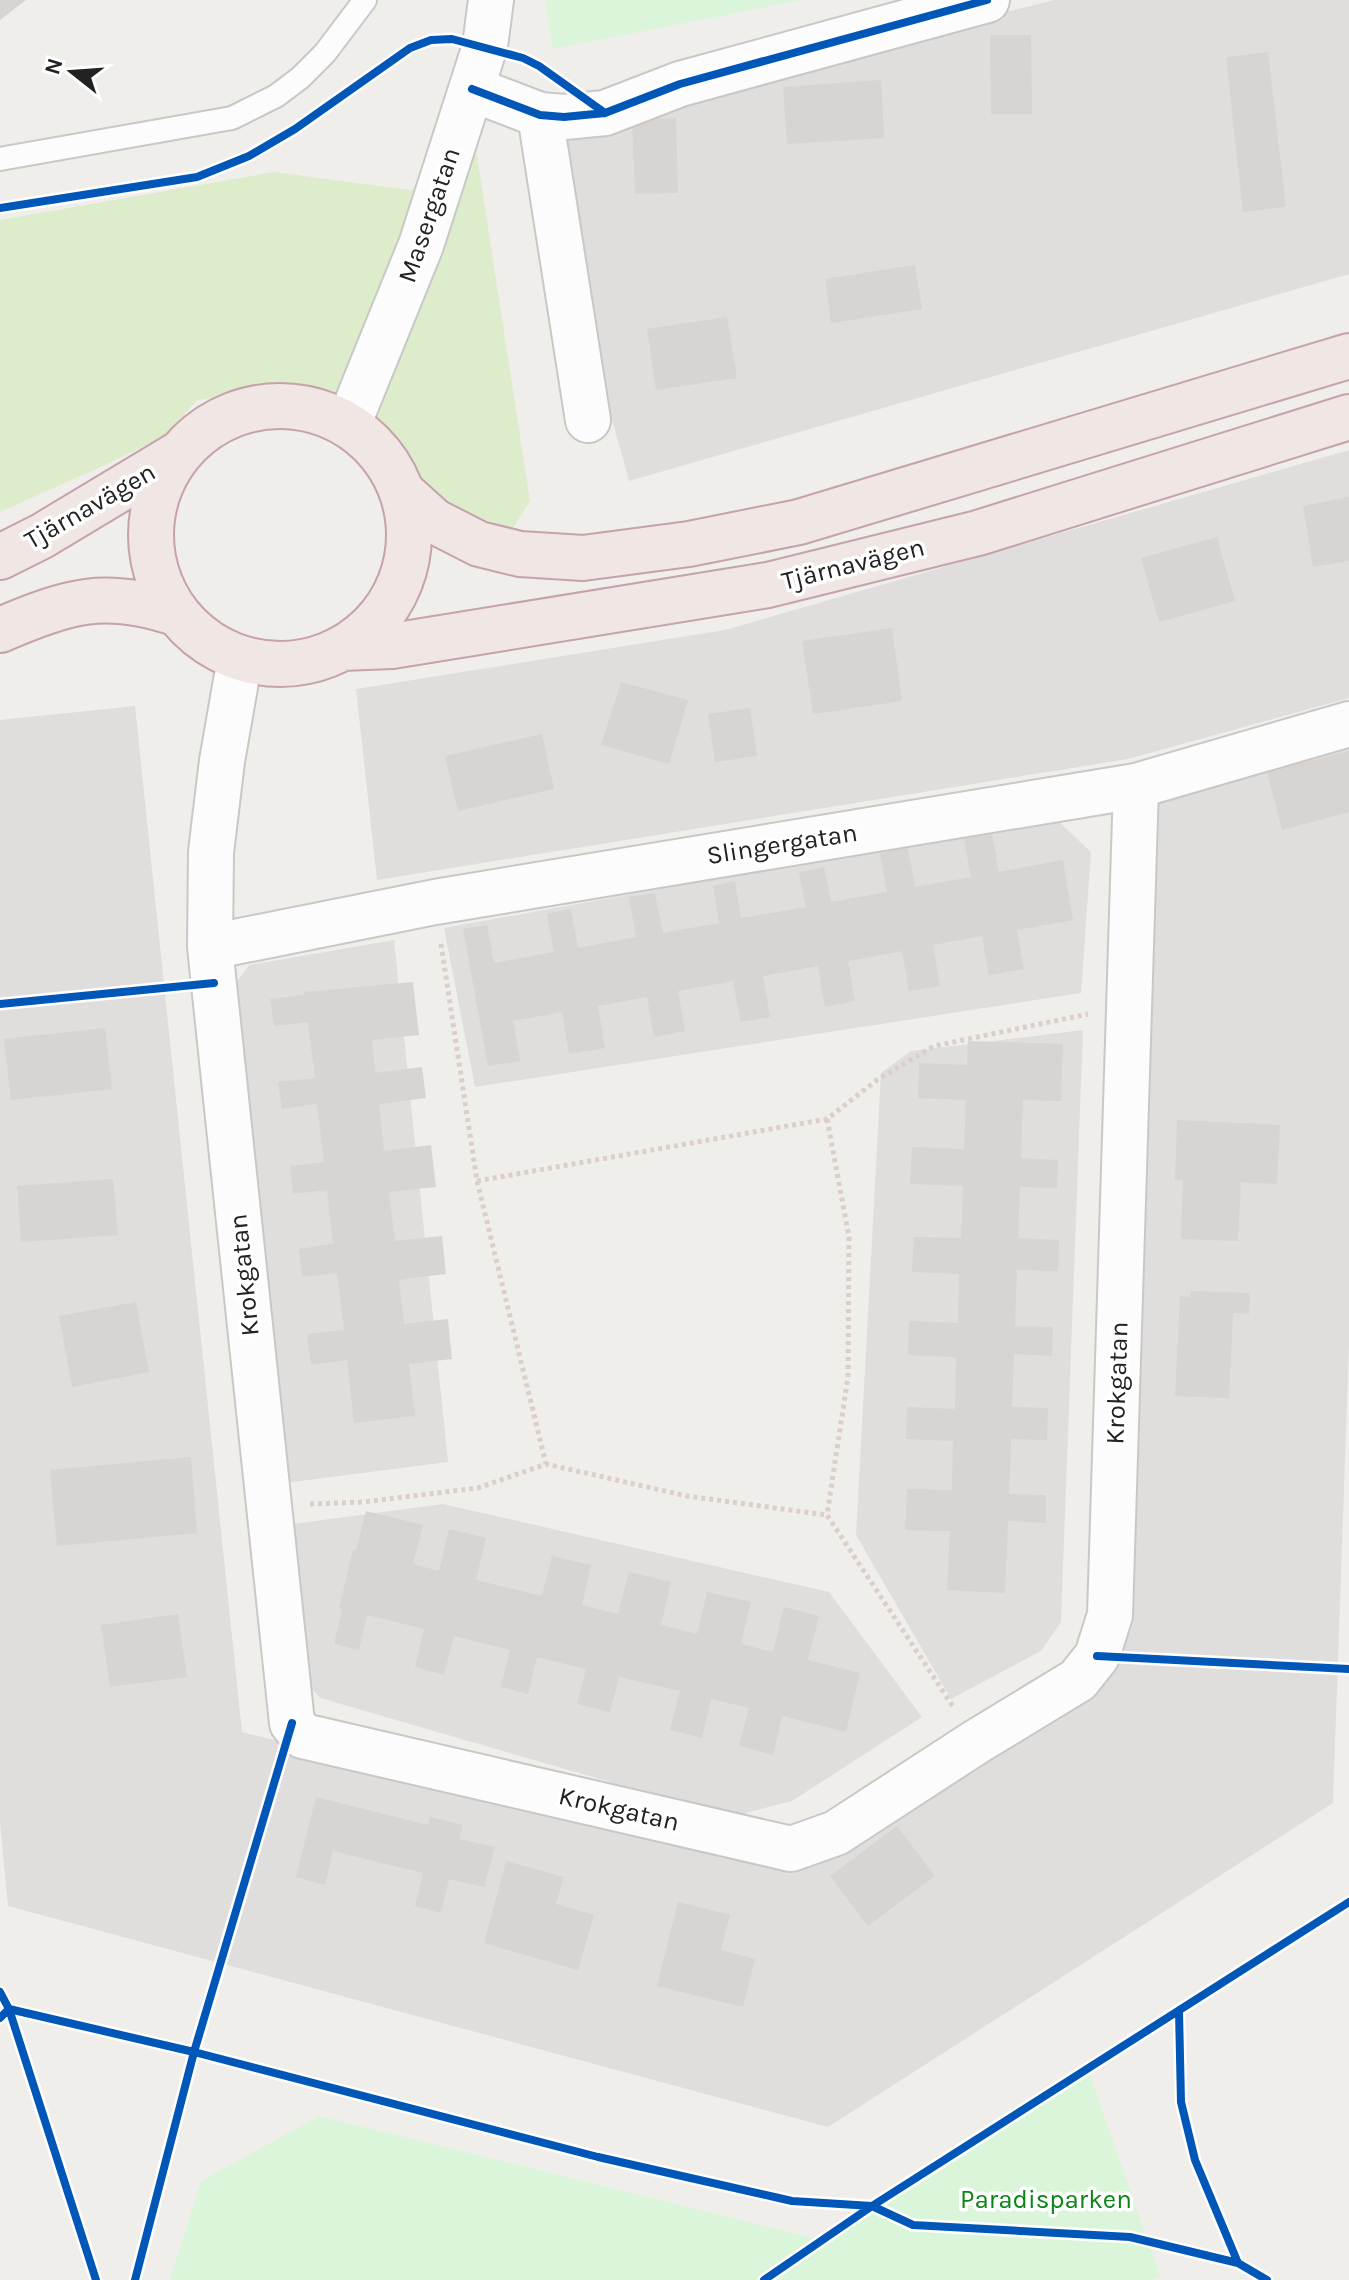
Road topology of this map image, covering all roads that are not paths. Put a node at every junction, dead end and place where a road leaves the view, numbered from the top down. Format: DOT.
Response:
graph roads {
  1 [pos="365,0"];
  2 [pos="491,0"];
  3 [pos="987,0"];
  4 [pos="472,89"];
  5 [pos="540,115"];
  6 [pos="0,159"];
  7 [pos="1349,356"];
  8 [pos="1349,417"];
  9 [pos="588,420"];
  10 [pos="348,425"];
  11 [pos="180,453"];
  12 [pos="402,492"];
  13 [pos="0,557"];
  14 [pos="178,614"];
  15 [pos="0,630"];
  16 [pos="342,648"];
  17 [pos="240,658"];
  18 [pos="1349,724"];
  19 [pos="1136,786"];
  20 [pos="210,947"];
  1 -- 6 [label="lane"];
  2 -- 4 [label="street, Masergatan"];
  3 -- 5 [label="street"];
  4 -- 5 [label="street"];
  4 -- 10 [label="street, Masergatan"];
  5 -- 9 [label="street"];
  7 -- 12 [label="highway, Tjärnavägen"];
  8 -- 16 [label="highway, Tjärnavägen"];
  10 -- 11 [label="highway, Tjärnavägen"];
  10 -- 12 [label="highway, Tjärnavägen"];
  11 -- 13 [label="highway, Tjärnavägen"];
  11 -- 14 [label="highway, Tjärnavägen"];
  12 -- 16 [label="highway, Tjärnavägen"];
  14 -- 15 [label="highway, Tjärnavägen"];
  14 -- 17 [label="highway, Tjärnavägen"];
  16 -- 17 [label="highway, Tjärnavägen"];
  17 -- 20 [label="street, Krokgatan"];
  18 -- 19 [label="street, Slingergatan"];
  19 -- 20 [label="street, Slingergatan"];
  19 -- 20 [label="street, Krokgatan"];
}
